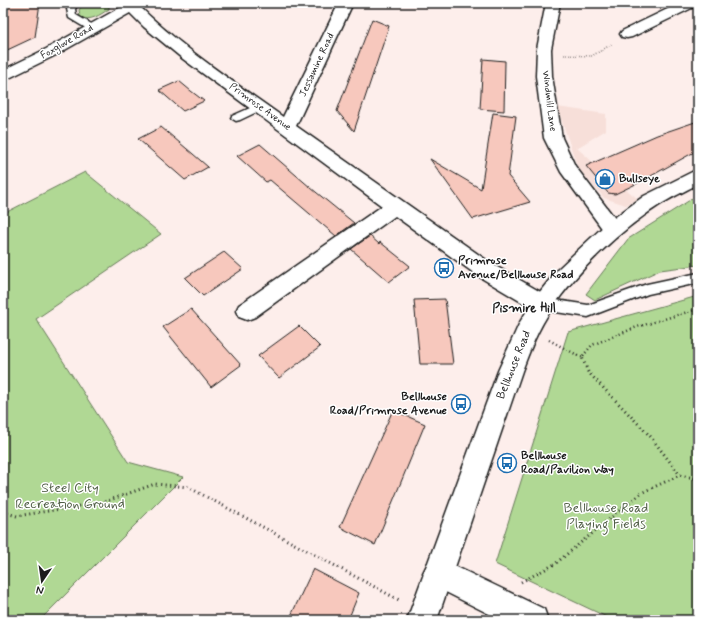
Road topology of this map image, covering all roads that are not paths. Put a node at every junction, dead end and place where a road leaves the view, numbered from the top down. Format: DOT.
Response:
graph roads {
  1 [pos="75,3"];
  2 [pos="346,3"];
  3 [pos="553,3"];
  4 [pos="690,3"];
  5 [pos="130,5"];
  6 [pos="92,28"];
  7 [pos="627,34"];
  8 [pos="3,76"];
  9 [pos="260,106"];
  10 [pos="236,118"];
  11 [pos="287,127"];
  12 [pos="698,176"];
  13 [pos="395,206"];
  14 [pos="613,228"];
  15 [pos="698,278"];
  16 [pos="544,304"];
  17 [pos="247,311"];
  18 [pos="438,574"];
  19 [pos="499,608"];
  20 [pos="423,617"];
  21 [pos="534,620"];
  1 -- 6 [label="lane"];
  2 -- 11 [label="street, Jessamine Road"];
  3 -- 14 [label="street, Windmill Lane"];
  4 -- 7 [label="street"];
  5 -- 6 [label="street, Foxglove Road"];
  5 -- 9 [label="street, Primrose Avenue"];
  6 -- 8 [label="street, Foxglove Road"];
  9 -- 10 [label="lane"];
  9 -- 11 [label="street, Primrose Avenue"];
  11 -- 13 [label="street, Primrose Avenue"];
  12 -- 14 [label="street, Bellhouse Road"];
  13 -- 16 [label="street, Primrose Avenue"];
  13 -- 17 [label="street"];
  14 -- 16 [label="street, Bellhouse Road"];
  15 -- 16 [label="lane"];
  16 -- 18 [label="street, Bellhouse Road"];
  18 -- 19 [label="street"];
  18 -- 20 [label="street, Bellhouse Road"];
  19 -- 21 [label="street"];
}
